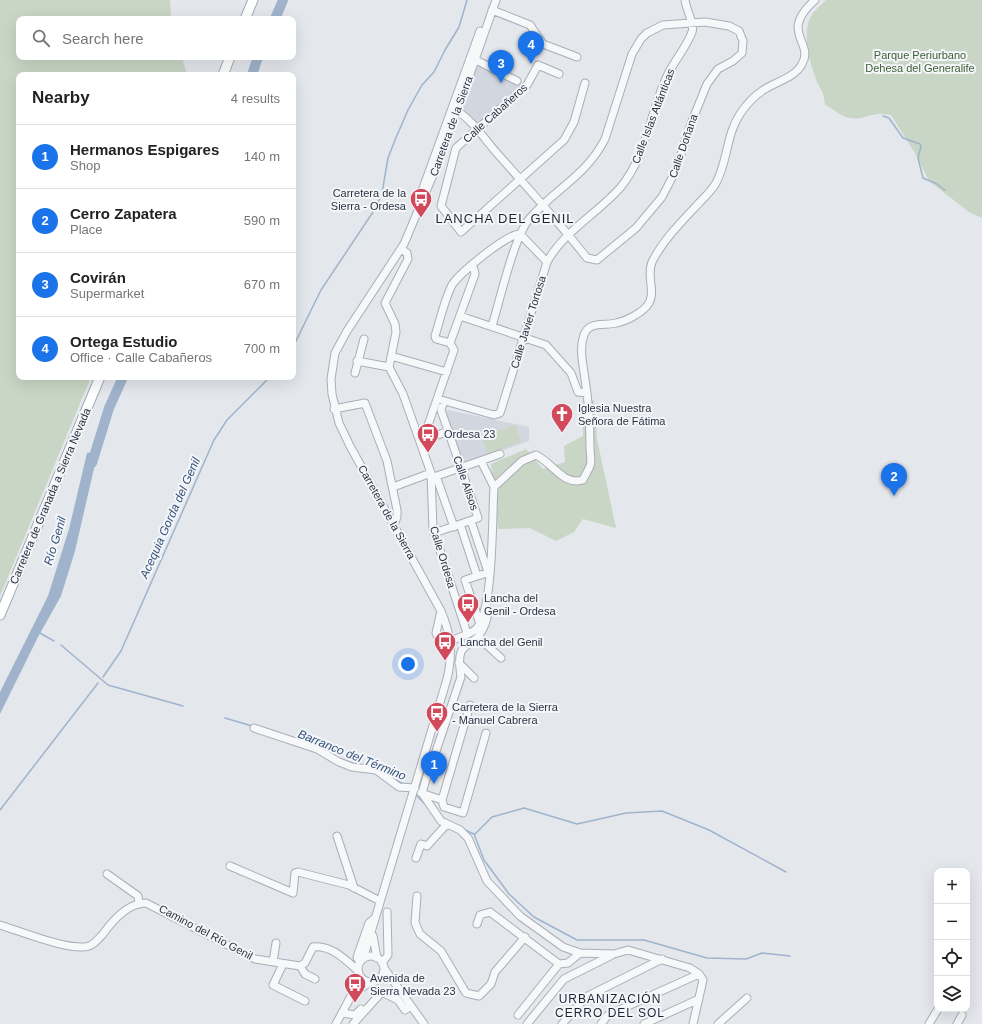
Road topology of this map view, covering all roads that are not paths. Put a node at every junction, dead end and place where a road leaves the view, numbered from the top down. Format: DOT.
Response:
graph roads {
  1 [pos="252,0"];
  2 [pos="492,0"];
  3 [pos="496,0"];
  4 [pos="684,0"];
  5 [pos="806,0"];
  6 [pos="815,0"];
  7 [pos="806,9"];
  8 [pos="492,10"];
  9 [pos="246,16"];
  10 [pos="693,24"];
  11 [pos="577,57"];
  12 [pos="229,60"];
  13 [pos="476,60"];
  14 [pos="224,72"];
  15 [pos="559,74"];
  16 [pos="462,82"];
  17 [pos="522,83"];
  18 [pos="586,83"];
  19 [pos="457,111"];
  20 [pos="477,130"];
  21 [pos="441,139"];
  22 [pos="520,180"];
  23 [pos="542,206"];
  24 [pos="520,234"];
  25 [pos="569,236"];
  26 [pos="401,249"];
  27 [pos="547,262"];
  28 [pos="471,266"];
  29 [pos="460,316"];
  30 [pos="492,326"];
  31 [pos="523,337"];
  32 [pos="364,339"];
  33 [pos="450,343"];
  34 [pos="391,356"];
  35 [pos="357,361"];
  36 [pos="389,366"];
  37 [pos="447,372"];
  38 [pos="355,373"];
  39 [pos="99,380"];
  40 [pos="587,393"];
  41 [pos="441,400"];
  42 [pos="334,409"];
  43 [pos="449,431"];
  44 [pos="420,439"];
  45 [pos="500,454"];
  46 [pos="481,461"];
  47 [pos="461,468"];
  48 [pos="433,476"];
  49 [pos="393,486"];
  50 [pos="494,486"];
  51 [pos="471,521"];
  52 [pos="394,525"];
  53 [pos="457,526"];
  54 [pos="434,533"];
  55 [pos="489,572"];
  56 [pos="477,576"];
  57 [pos="486,604"];
  58 [pos="441,611"];
  59 [pos="0,615"];
  60 [pos="480,624"];
  61 [pos="467,633"];
  62 [pos="478,637"];
  63 [pos="451,641"];
  64 [pos="501,658"];
  65 [pos="459,663"];
  66 [pos="474,678"];
  67 [pos="470,705"];
  68 [pos="254,728"];
  69 [pos="486,733"];
  70 [pos="415,788"];
  71 [pos="422,793"];
  72 [pos="442,800"];
  73 [pos="447,824"];
  74 [pos="336,836"];
  75 [pos="416,858"];
  76 [pos="230,866"];
  77 [pos="107,874"];
  78 [pos="354,888"];
  79 [pos="417,896"];
  80 [pos="380,901"];
  81 [pos="139,903"];
  82 [pos="387,912"];
  83 [pos="375,918"];
  84 [pos="477,924"];
  85 [pos="0,925"];
  86 [pos="372,932"];
  87 [pos="525,937"];
  88 [pos="276,942"];
  89 [pos="580,953"];
  90 [pos="614,954"];
  91 [pos="662,959"];
  92 [pos="273,962"];
  93 [pos="381,963"];
  94 [pos="283,964"];
  95 [pos="559,964"];
  96 [pos="360,965"];
  97 [pos="300,966"];
  98 [pos="699,974"];
  99 [pos="380,978"];
  100 [pos="315,979"];
  101 [pos="370,982"];
  102 [pos="396,986"];
  103 [pos="351,996"];
  104 [pos="747,998"];
  105 [pos="699,999"];
  106 [pos="305,1001"];
  107 [pos="411,1006"];
  108 [pos="936,1012"];
  109 [pos="342,1013"];
  110 [pos="518,1015"];
  111 [pos="962,1015"];
  112 [pos="420,1022"];
  113 [pos="336,1024"];
  114 [pos="353,1024"];
  115 [pos="527,1024"];
  116 [pos="562,1024"];
  117 [pos="601,1024"];
  118 [pos="644,1024"];
  119 [pos="693,1024"];
  120 [pos="718,1024"];
  121 [pos="929,1024"];
  122 [pos="957,1024"];
  1 -- 9 [label="main road"];
  2 -- 16 [label="street, Carretera de la Sierra"];
  3 -- 8 [label="street, Carretera de la Sierra"];
  4 -- 10 [label="street"];
  5 -- 7 [label="street"];
  6 -- 7 [label="street"];
  7 -- 40 [label="street"];
  8 -- 11 [label="street"];
  8 -- 13 [label="street, Carretera de la Sierra"];
  10 -- 23 [label="street"];
  10 -- 25 [label="street, Calle Islas Atlánticas"];
  10 -- 25 [label="street, Calle Doñana"];
  12 -- 14 [label="main road"];
  13 -- 17 [label="street"];
  13 -- 19 [label="street, Carretera de la Sierra"];
  15 -- 17 [label="street, Calle Cabañeros"];
  16 -- 19 [label="street"];
  16 -- 21 [label="street, Carretera de la Sierra"];
  17 -- 20 [label="street, Calle Cabañeros"];
  18 -- 22 [label="street"];
  19 -- 20 [label="street, Calle Doñana"];
  19 -- 21 [label="street"];
  19 -- 26 [label="street, Carretera de la Sierra"];
  20 -- 22 [label="street, Calle Doñana"];
  20 -- 22 [label="street, Calle Cabañeros"];
  21 -- 26 [label="street, Carretera de la Sierra"];
  22 -- 23 [label="street, Calle Doñana"];
  23 -- 24 [label="street"];
  23 -- 25 [label="street, Calle Doñana"];
  24 -- 27 [label="street"];
  24 -- 28 [label="street"];
  24 -- 30 [label="street"];
  25 -- 27 [label="street, Calle Javier Tortosa"];
  26 -- 34 [label="street"];
  26 -- 42 [label="street, Carretera de la Sierra"];
  27 -- 31 [label="street, Calle Javier Tortosa"];
  28 -- 29 [label="street"];
  28 -- 33 [label="street"];
  29 -- 30 [label="street"];
  29 -- 33 [label="street"];
  30 -- 31 [label="street"];
  31 -- 40 [label="street"];
  31 -- 41 [label="street, Calle Javier Tortosa"];
  32 -- 35 [label="street"];
  33 -- 37 [label="street"];
  34 -- 36 [label="street"];
  34 -- 37 [label="street"];
  35 -- 36 [label="street"];
  35 -- 38 [label="street"];
  36 -- 44 [label="street, Calle Ordesa"];
  37 -- 41 [label="street"];
  39 -- 59 [label="main road, Carretera de Granada a Sierra Nevada"];
  40 -- 50 [label="street"];
  41 -- 43 [label="street, Calle Alisos"];
  41 -- 44 [label="street"];
  42 -- 49 [label="street"];
  42 -- 52 [label="street, Carretera de la Sierra"];
  43 -- 44 [label="street"];
  43 -- 47 [label="street, Calle Alisos"];
  44 -- 48 [label="street, Calle Ordesa"];
  45 -- 46 [label="street"];
  46 -- 47 [label="street"];
  46 -- 50 [label="street"];
  47 -- 48 [label="street"];
  47 -- 51 [label="street, Calle Alisos"];
  48 -- 49 [label="street"];
  48 -- 53 [label="street"];
  48 -- 54 [label="street, Calle Ordesa"];
  49 -- 52 [label="street"];
  50 -- 55 [label="street"];
  51 -- 53 [label="street"];
  51 -- 55 [label="street"];
  52 -- 58 [label="street, Carretera de la Sierra"];
  53 -- 54 [label="street"];
  53 -- 56 [label="street"];
  54 -- 61 [label="street, Calle Ordesa"];
  55 -- 56 [label="street"];
  55 -- 57 [label="street"];
  56 -- 60 [label="street"];
  57 -- 60 [label="street"];
  57 -- 62 [label="street"];
  58 -- 63 [label="street, Carretera de la Sierra"];
  58 -- 63 [label="street"];
  60 -- 61 [label="street"];
  61 -- 63 [label="street"];
  62 -- 64 [label="street"];
  62 -- 65 [label="street"];
  63 -- 70 [label="street, Carretera de la Sierra"];
  65 -- 66 [label="street"];
  65 -- 71 [label="street"];
  67 -- 72 [label="street"];
  68 -- 70 [label="street"];
  69 -- 72 [label="street"];
  70 -- 71 [label="street"];
  70 -- 80 [label="street, Carretera de la Sierra"];
  71 -- 72 [label="street"];
  71 -- 73 [label="street"];
  73 -- 75 [label="street"];
  73 -- 89 [label="street"];
  74 -- 78 [label="street"];
  76 -- 78 [label="street"];
  77 -- 81 [label="street"];
  78 -- 80 [label="street"];
  79 -- 87 [label="street"];
  80 -- 83 [label="street, Carretera de la Sierra"];
  81 -- 85 [label="street"];
  81 -- 92 [label="street, Camino del Río Genil"];
  82 -- 93 [label="street"];
  83 -- 86 [label="street"];
  83 -- 96 [label="street"];
  84 -- 87 [label="street"];
  86 -- 93 [label="street"];
  86 -- 96 [label="street"];
  87 -- 95 [label="street"];
  88 -- 92 [label="street"];
  89 -- 90 [label="street"];
  89 -- 95 [label="street"];
  90 -- 91 [label="street"];
  90 -- 115 [label="street"];
  91 -- 98 [label="street"];
  91 -- 116 [label="street"];
  92 -- 94 [label="street, Camino del Río Genil"];
  93 -- 96 [label="street"];
  93 -- 99 [label="street"];
  93 -- 102 [label="street"];
  94 -- 97 [label="street, Camino del Río Genil"];
  94 -- 106 [label="street"];
  95 -- 110 [label="street"];
  96 -- 97 [label="street"];
  96 -- 101 [label="street"];
  96 -- 103 [label="street"];
  97 -- 100 [label="street"];
  98 -- 105 [label="street"];
  98 -- 117 [label="street"];
  99 -- 101 [label="street"];
  99 -- 102 [label="street"];
  99 -- 109 [label="street"];
  101 -- 103 [label="street"];
  102 -- 107 [label="street"];
  103 -- 109 [label="street"];
  104 -- 120 [label="street"];
  105 -- 118 [label="street"];
  105 -- 119 [label="street"];
  107 -- 112 [label="street"];
  107 -- 114 [label="street"];
  108 -- 121 [label="street"];
  109 -- 113 [label="street"];
  111 -- 122 [label="street"];
}
